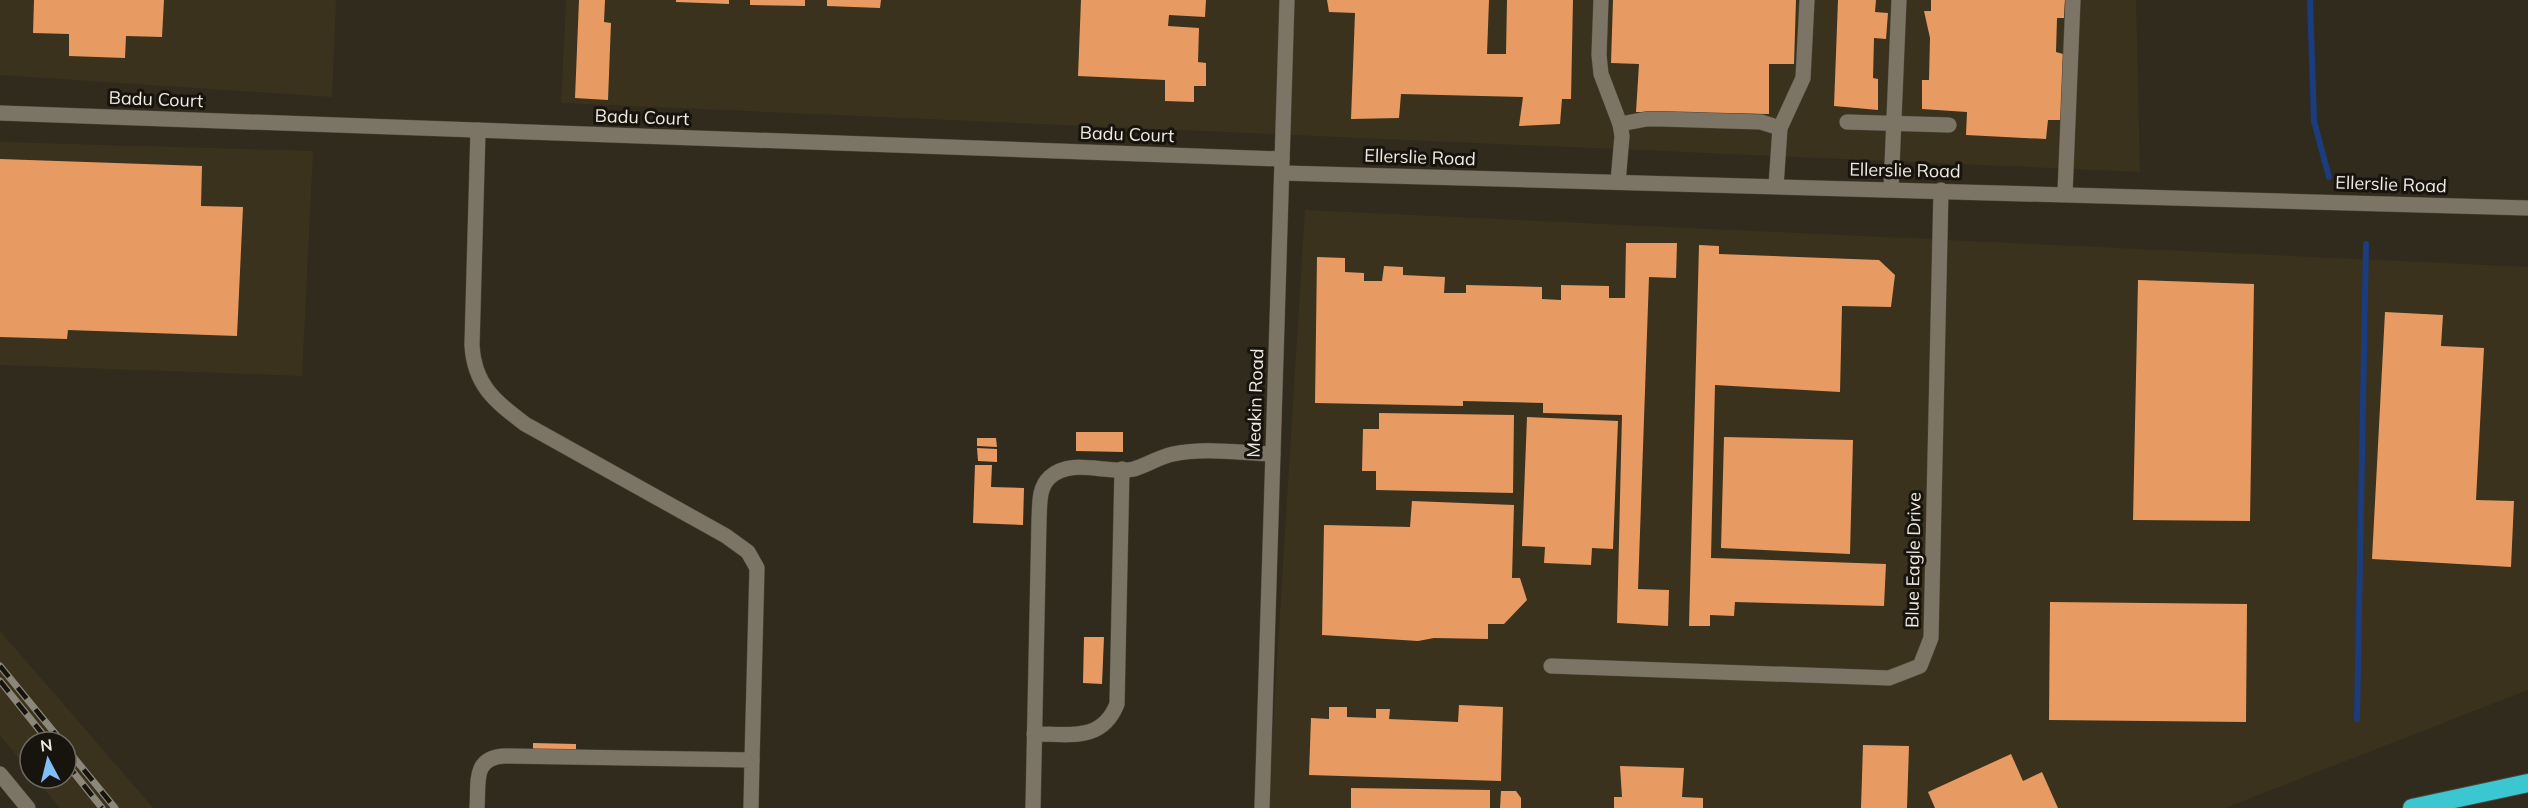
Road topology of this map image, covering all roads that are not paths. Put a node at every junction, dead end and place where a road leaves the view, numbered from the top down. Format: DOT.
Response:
graph roads {
  1 [pos="1287,0"];
  2 [pos="1601,0"];
  3 [pos="1807,0"];
  4 [pos="1899,0"];
  5 [pos="2073,0"];
  6 [pos="0,113"];
  7 [pos="1847,122"];
  8 [pos="1894,123"];
  9 [pos="1620,124"];
  10 [pos="1949,124"];
  11 [pos="1780,128"];
  12 [pos="478,130"];
  13 [pos="1282,166"];
  14 [pos="1618,182"];
  15 [pos="1776,186"];
  16 [pos="1891,189"];
  17 [pos="1941,190"];
  18 [pos="2065,194"];
  19 [pos="2528,208"];
  20 [pos="1273,454"];
  21 [pos="1122,469"];
  22 [pos="1551,666"];
  23 [pos="1034,734"];
  24 [pos="752,760"];
  25 [pos="0,774"];
  26 [pos="2528,783"];
  27 [pos="28,808"];
  28 [pos="477,808"];
  29 [pos="751,808"];
  30 [pos="1033,808"];
  31 [pos="1262,808"];
  32 [pos="2412,808"];
  1 -- 13 [label="street, Meakin Road"];
  2 -- 9 [label="street"];
  3 -- 11 [label="street"];
  4 -- 8 [label="street"];
  5 -- 18 [label="street"];
  6 -- 12 [label="street, Badu Court"];
  7 -- 8 [label="street"];
  8 -- 10 [label="street"];
  8 -- 16 [label="street"];
  9 -- 11 [label="street"];
  9 -- 14 [label="street"];
  11 -- 15 [label="street"];
  12 -- 13 [label="street, Badu Court"];
  12 -- 24 [label="street"];
  13 -- 14 [label="street, Ellerslie Road"];
  13 -- 20 [label="street, Meakin Road"];
  14 -- 15 [label="street, Ellerslie Road"];
  15 -- 16 [label="street, Ellerslie Road"];
  16 -- 17 [label="street, Ellerslie Road"];
  17 -- 18 [label="street, Ellerslie Road"];
  17 -- 22 [label="street, Blue Eagle Drive"];
  18 -- 19 [label="street, Ellerslie Road"];
  20 -- 21 [label="street"];
  20 -- 31 [label="street, Meakin Road"];
  21 -- 23 [label="street"];
  21 -- 23 [label="street"];
  23 -- 30 [label="street"];
  24 -- 28 [label="street"];
  24 -- 29 [label="street"];
  25 -- 27 [label="street"];
  26 -- 32 [label="highway"];
}
